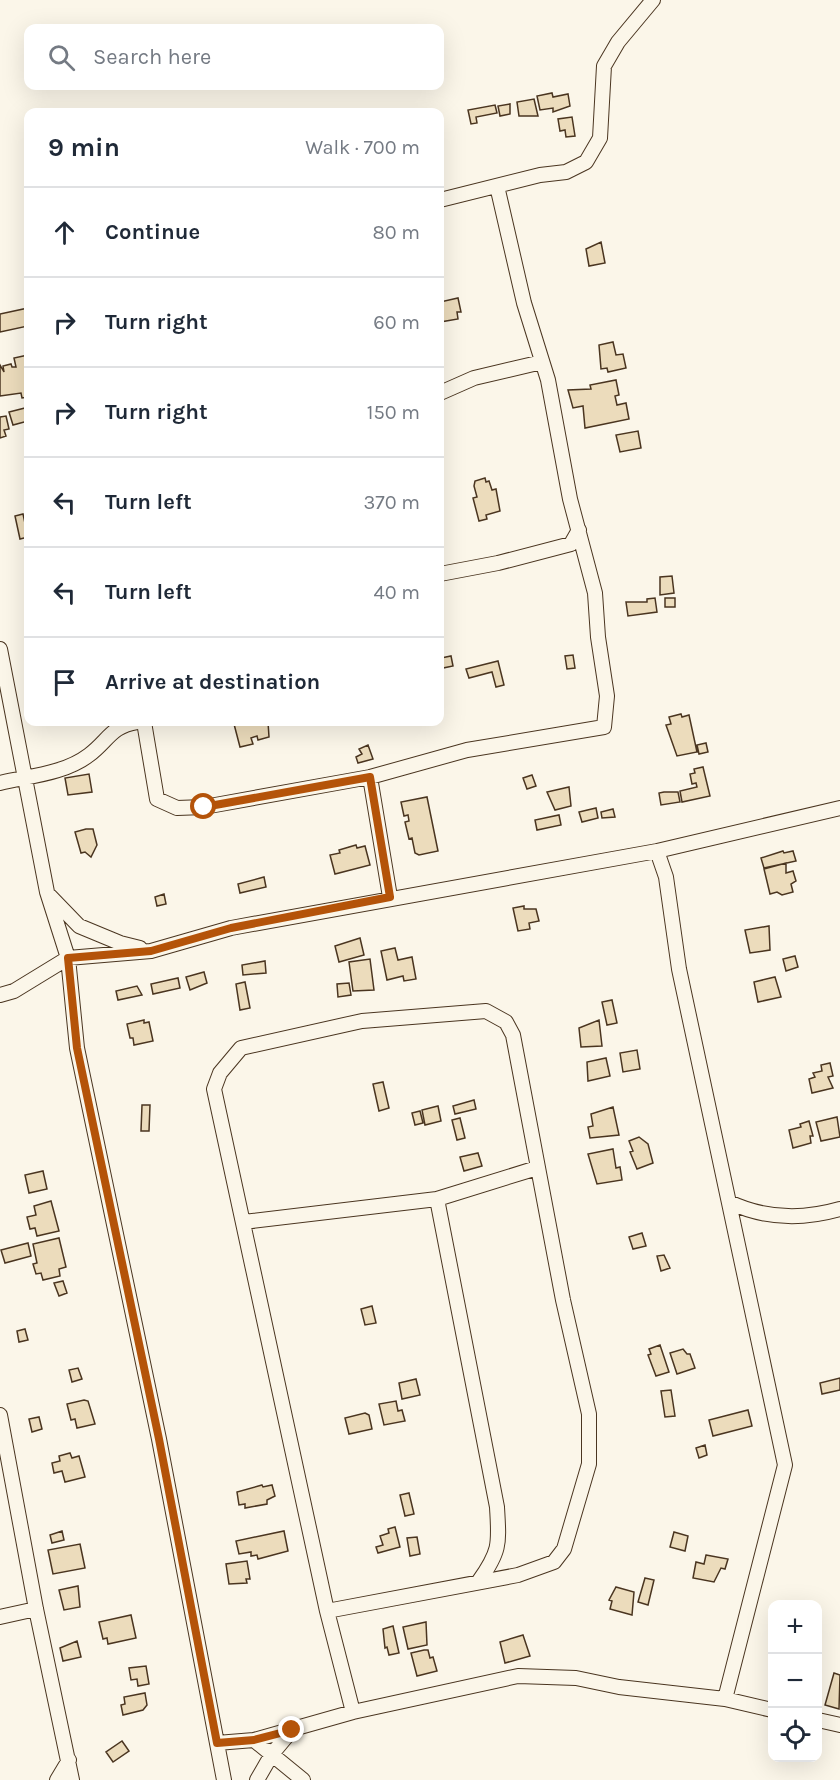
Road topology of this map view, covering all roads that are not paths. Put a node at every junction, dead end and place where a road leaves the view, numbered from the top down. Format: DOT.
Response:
graph roads {
  1 [pos="652,0"];
  2 [pos="497,186"];
  3 [pos="444,199"];
  4 [pos="542,362"];
  5 [pos="444,391"];
  6 [pos="579,530"];
  7 [pos="444,573"];
  8 [pos="0,649"];
  9 [pos="121,726"];
  10 [pos="145,726"];
  11 [pos="25,777"];
  12 [pos="370,777"];
  13 [pos="0,783"];
  14 [pos="840,808"];
  15 [pos="657,851"];
  16 [pos="47,892"];
  17 [pos="390,897"];
  18 [pos="151,951"];
  19 [pos="68,958"];
  20 [pos="0,995"];
  21 [pos="537,1168"];
  22 [pos="437,1199"];
  23 [pos="729,1202"];
  24 [pos="840,1209"];
  25 [pos="244,1222"];
  26 [pos="0,1418"];
  27 [pos="479,1581"];
  28 [pos="36,1609"];
  29 [pos="327,1611"];
  30 [pos="0,1617"];
  31 [pos="725,1699"];
  32 [pos="768,1709"];
  33 [pos="353,1712"];
  34 [pos="822,1721"];
  35 [pos="840,1725"];
  36 [pos="292,1730"];
  37 [pos="254,1740"];
  38 [pos="217,1743"];
  39 [pos="272,1754"];
  40 [pos="69,1760"];
  41 [pos="57,1780"];
  42 [pos="72,1780"];
  43 [pos="224,1780"];
  44 [pos="256,1780"];
  45 [pos="303,1780"];
  1 -- 2 [label="street"];
  2 -- 3 [label="street"];
  2 -- 4 [label="street"];
  4 -- 5 [label="street"];
  4 -- 6 [label="street"];
  6 -- 7 [label="street"];
  6 -- 12 [label="street"];
  8 -- 11 [label="street"];
  9 -- 11 [label="street"];
  10 -- 12 [label="street"];
  11 -- 13 [label="street"];
  11 -- 16 [label="street"];
  12 -- 17 [label="street"];
  14 -- 15 [label="street"];
  15 -- 17 [label="street"];
  15 -- 23 [label="street"];
  16 -- 18 [label="street"];
  16 -- 19 [label="street"];
  17 -- 18 [label="street"];
  18 -- 19 [label="street"];
  19 -- 20 [label="street"];
  19 -- 38 [label="street"];
  21 -- 22 [label="street"];
  21 -- 25 [label="street"];
  21 -- 27 [label="street"];
  22 -- 25 [label="street"];
  22 -- 27 [label="street"];
  23 -- 24 [label="street"];
  23 -- 31 [label="street"];
  25 -- 29 [label="street"];
  26 -- 28 [label="street"];
  27 -- 29 [label="street"];
  28 -- 30 [label="street"];
  28 -- 40 [label="street"];
  29 -- 33 [label="street"];
  31 -- 32 [label="street"];
  31 -- 33 [label="street"];
  33 -- 36 [label="street"];
  34 -- 35 [label="street"];
  36 -- 37 [label="street"];
  36 -- 39 [label="street"];
  37 -- 38 [label="street"];
  37 -- 39 [label="street"];
  38 -- 43 [label="street"];
  39 -- 44 [label="street"];
  39 -- 45 [label="street"];
  40 -- 41 [label="street"];
  40 -- 42 [label="street"];
}
